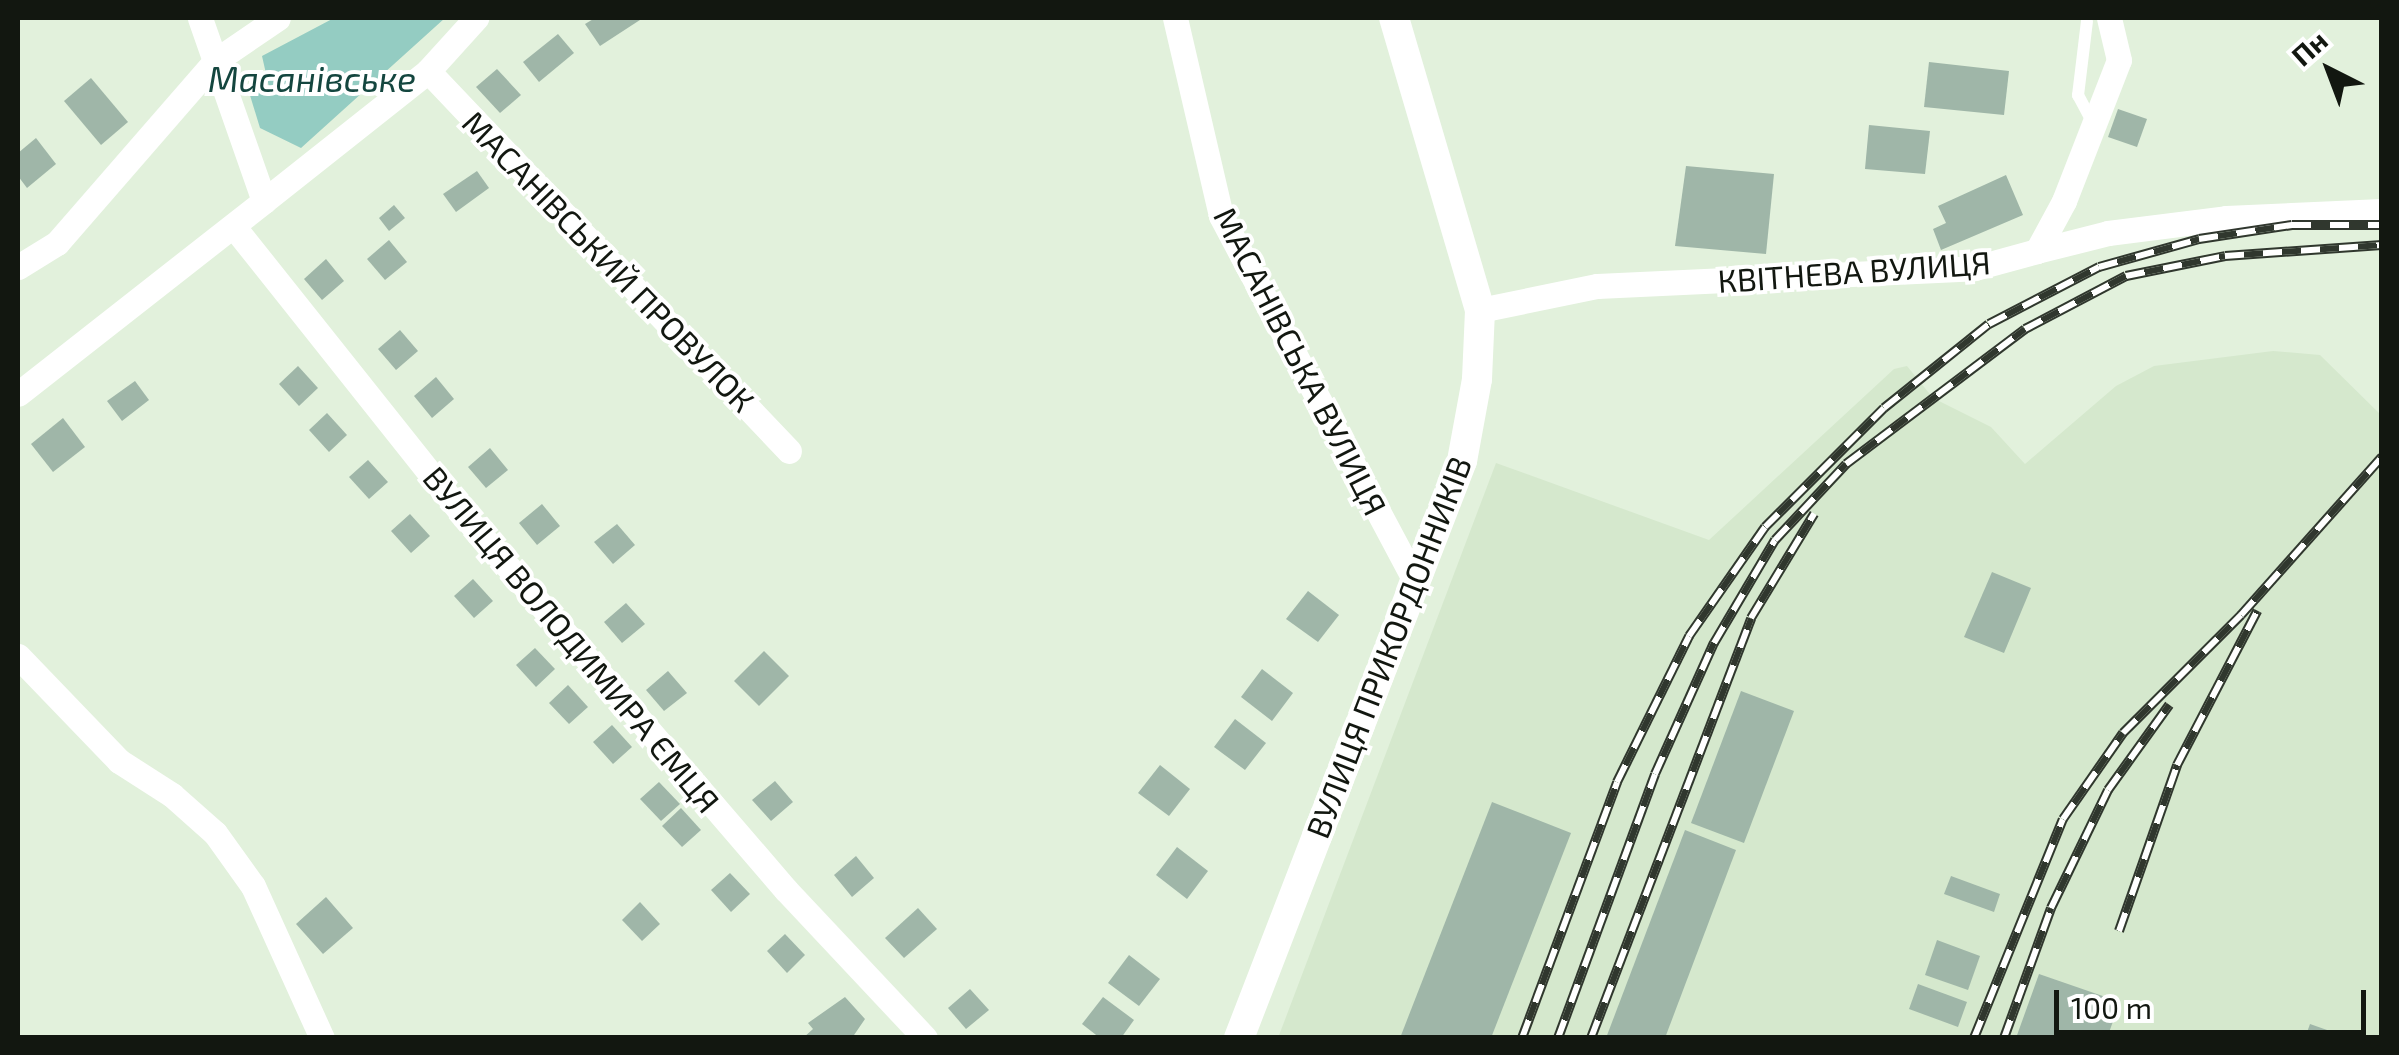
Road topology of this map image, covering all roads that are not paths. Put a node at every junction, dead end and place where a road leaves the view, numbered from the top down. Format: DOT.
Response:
graph roads {
  1 [pos="200,18"];
  2 [pos="278,18"];
  3 [pos="476,18"];
  4 [pos="1175,18"];
  5 [pos="1394,18"];
  6 [pos="2098,19"];
  7 [pos="214,61"];
  8 [pos="428,71"];
  9 [pos="2095,127"];
  10 [pos="264,200"];
  11 [pos="2382,212"];
  12 [pos="234,227"];
  13 [pos="2037,251"];
  14 [pos="18,267"];
  15 [pos="1480,310"];
  16 [pos="18,394"];
  17 [pos="789,450"];
  18 [pos="1416,582"];
  19 [pos="18,656"];
  20 [pos="322,1038"];
  21 [pos="925,1038"];
  22 [pos="1239,1038"];
  1 -- 7 [label="street"];
  2 -- 7 [label="street"];
  3 -- 8 [label="street"];
  4 -- 18 [label="street, МАСАНІВСЬКА ВУЛИЦЯ"];
  5 -- 15 [label="street, ВУЛИЦЯ ПРИКОРДОННИКІВ"];
  6 -- 9 [label="lane"];
  6 -- 9 [label="street, КВІТНЕВА ВУЛИЦЯ"];
  7 -- 10 [label="street"];
  7 -- 14 [label="street"];
  8 -- 10 [label="street"];
  8 -- 17 [label="street, МАСАНІВСЬКИЙ ПРОВУЛОК"];
  9 -- 13 [label="street, КВІТНЕВА ВУЛИЦЯ"];
  10 -- 12 [label="street"];
  11 -- 13 [label="street"];
  12 -- 16 [label="street"];
  12 -- 21 [label="street, ВУЛИЦЯ ВОЛОДИМИРА ЄМЦЯ"];
  13 -- 15 [label="street, КВІТНЕВА ВУЛИЦЯ"];
  15 -- 18 [label="street, ВУЛИЦЯ ПРИКОРДОННИКІВ"];
  18 -- 22 [label="street, ВУЛИЦЯ ПРИКОРДОННИКІВ"];
  19 -- 20 [label="street"];
}
